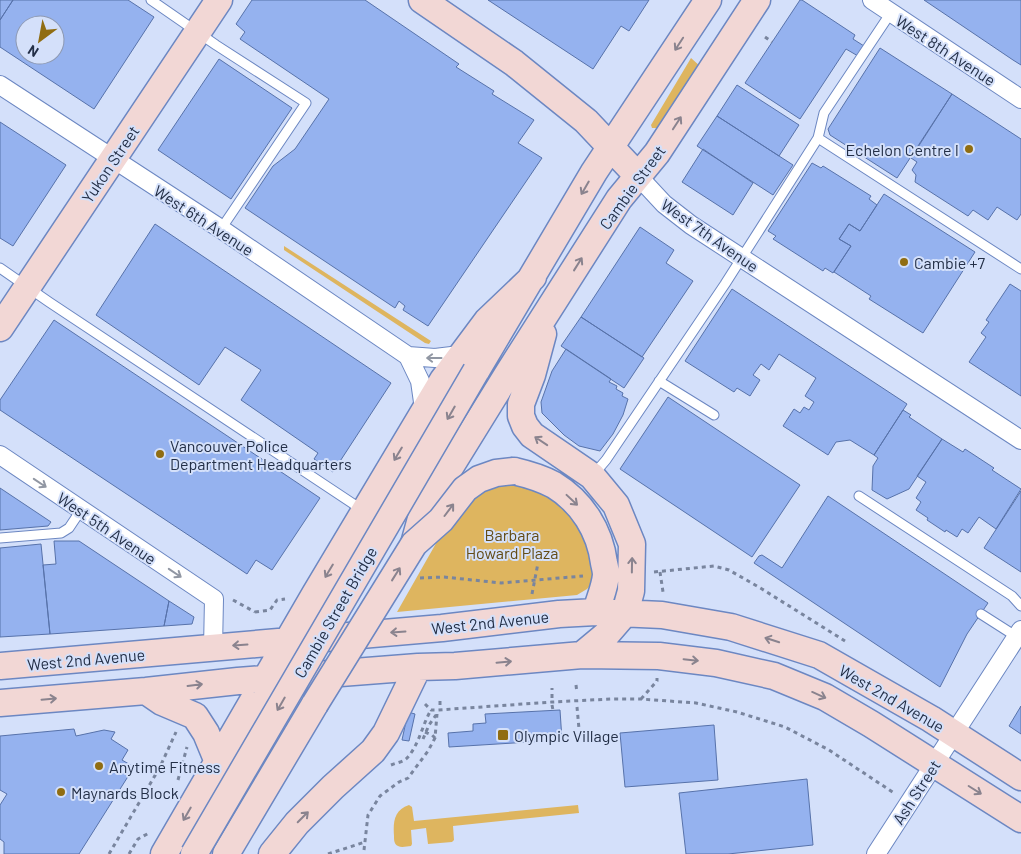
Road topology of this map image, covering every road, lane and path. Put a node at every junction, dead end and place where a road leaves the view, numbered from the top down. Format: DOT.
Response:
graph roads {
  1 [pos="151,0"];
  2 [pos="219,0"];
  3 [pos="422,0"];
  4 [pos="708,0"];
  5 [pos="757,0"];
  6 [pos="872,0"];
  7 [pos="890,14"];
  8 [pos="197,33"];
  9 [pos="765,37"];
  10 [pos="772,42"];
  11 [pos="0,85"];
  12 [pos="1021,99"];
  13 [pos="818,138"];
  14 [pos="612,147"];
  15 [pos="112,160"];
  16 [pos="638,176"];
  17 [pos="221,230"];
  18 [pos="741,258"];
  19 [pos="0,268"];
  20 [pos="1021,269"];
  21 [pos="27,287"];
  22 [pos="552,305"];
  23 [pos="0,328"];
  24 [pos="408,356"];
  25 [pos="468,363"];
  26 [pos="660,381"];
  27 [pos="492,400"];
  28 [pos="424,409"];
  29 [pos="714,415"];
  30 [pos="1021,440"];
  31 [pos="0,456"];
  32 [pos="592,476"];
  33 [pos="859,496"];
  34 [pos="81,510"];
  35 [pos="364,511"];
  36 [pos="0,538"];
  37 [pos="414,544"];
  38 [pos="538,563"];
  39 [pos="652,572"];
  40 [pos="660,572"];
  41 [pos="588,576"];
  42 [pos="416,579"];
  43 [pos="535,580"];
  44 [pos="533,591"];
  45 [pos="291,598"];
  46 [pos="214,599"];
  47 [pos="662,600"];
  48 [pos="1021,606"];
  49 [pos="596,612"];
  50 [pos="625,613"];
  51 [pos="981,614"];
  52 [pos="1019,634"];
  53 [pos="288,641"];
  54 [pos="851,645"];
  55 [pos="213,648"];
  56 [pos="582,656"];
  57 [pos="0,666"];
  58 [pos="418,667"];
  59 [pos="267,679"];
  60 [pos="657,681"];
  61 [pos="576,685"];
  62 [pos="552,688"];
  63 [pos="146,691"];
  64 [pos="577,693"];
  65 [pos="440,698"];
  66 [pos="552,698"];
  67 [pos="641,699"];
  68 [pos="420,700"];
  69 [pos="0,703"];
  70 [pos="440,705"];
  71 [pos="552,705"];
  72 [pos="577,707"];
  73 [pos="431,710"];
  74 [pos="553,710"];
  75 [pos="579,729"];
  76 [pos="176,730"];
  77 [pos="426,732"];
  78 [pos="954,734"];
  79 [pos="418,737"];
  80 [pos="435,738"];
  81 [pos="423,739"];
  82 [pos="934,764"];
  83 [pos="214,768"];
  84 [pos="1021,777"];
  85 [pos="895,794"];
  86 [pos="1021,819"];
  87 [pos="159,842"];
  88 [pos="365,842"];
  89 [pos="364,850"];
  90 [pos="881,852"];
  91 [pos="109,854"];
  92 [pos="129,854"];
  93 [pos="194,854"];
  94 [pos="226,854"];
  95 [pos="272,854"];
  96 [pos="328,854"];
  1 -- 8 [label="lane"];
  2 -- 8 [label="main road, Yukon Street"];
  3 -- 14 [label="main road, West 7th Avenue"];
  4 -- 14 [label="main road, one-way"];
  16 -- 5 [label="main road, Cambie Street, one-way"];
  6 -- 7 [label="street, West 8th Avenue"];
  7 -- 12 [label="street, West 8th Avenue"];
  7 -- 13 [label="lane"];
  8 -- 15 [label="main road, Yukon Street"];
  8 -- 17 [label="lane"];
  9 -- 10 [label="path"];
  11 -- 15 [label="street, West 6th Avenue"];
  13 -- 18 [label="lane"];
  13 -- 20 [label="lane"];
  14 -- 16 [label="main road, West 7th Avenue"];
  14 -- 25 [label="main road, one-way"];
  15 -- 17 [label="street, West 6th Avenue"];
  15 -- 21 [label="main road, Yukon Street"];
  16 -- 18 [label="street, West 7th Avenue"];
  22 -- 16 [label="main road, Cambie Street, one-way"];
  17 -- 24 [label="street, West 6th Avenue"];
  18 -- 26 [label="lane"];
  18 -- 30 [label="street, West 7th Avenue"];
  19 -- 21 [label="lane"];
  21 -- 23 [label="main road, Yukon Street"];
  21 -- 35 [label="lane"];
  22 -- 27 [label="main road, Cambie Street"];
  32 -- 22 [label="main road, one-way"];
  25 -- 24 [label="street, West 6th Avenue, one-way"];
  24 -- 28 [label="street"];
  25 -- 28 [label="main road"];
  25 -- 93 [label="main road, Cambie Street Bridge, one-way, bridge"];
  26 -- 29 [label="lane"];
  26 -- 32 [label="lane"];
  27 -- 37 [label="main road, Cambie Street Bridge"];
  28 -- 35 [label="main road, one-way"];
  31 -- 34 [label="street, West 5th Avenue, one-way"];
  50 -- 32 [label="main road, one-way"];
  33 -- 48 [label="lane"];
  34 -- 36 [label="lane"];
  34 -- 46 [label="street, West 5th Avenue, one-way"];
  35 -- 53 [label="main road, one-way"];
  37 -- 49 [label="main road, one-way, bridge"];
  94 -- 37 [label="main road, Cambie Street Bridge, one-way, bridge"];
  38 -- 43 [label="path"];
  39 -- 40 [label="path, West 2nd Avenue"];
  40 -- 47 [label="path"];
  40 -- 54 [label="path, West 2nd Avenue"];
  41 -- 43 [label="path"];
  42 -- 43 [label="path"];
  43 -- 44 [label="path"];
  45 -- 46 [label="path"];
  46 -- 55 [label="street"];
  49 -- 50 [label="main road, West 2nd Avenue"];
  49 -- 53 [label="main road, West 2nd Avenue, one-way"];
  50 -- 56 [label="main road"];
  78 -- 50 [label="main road, West 2nd Avenue, one-way"];
  51 -- 52 [label="lane"];
  52 -- 78 [label="street, Ash Street"];
  53 -- 55 [label="main road, West 2nd Avenue, one-way"];
  53 -- 59 [label="main road"];
  55 -- 57 [label="main road, West 2nd Avenue"];
  58 -- 56 [label="main road, West 2nd Avenue, one-way"];
  56 -- 82 [label="main road, West 2nd Avenue, one-way"];
  58 -- 59 [label="main road, West 2nd Avenue"];
  95 -- 58 [label="main road, one-way"];
  63 -- 59 [label="main road, West 2nd Avenue, one-way"];
  59 -- 83 [label="main road"];
  60 -- 67 [label="path"];
  61 -- 64 [label="path"];
  62 -- 66 [label="path"];
  69 -- 63 [label="main road, West 2nd Avenue, one-way"];
  63 -- 83 [label="main road"];
  65 -- 70 [label="path"];
  67 -- 73 [label="path"];
  67 -- 85 [label="path"];
  68 -- 73 [label="path"];
  71 -- 74 [label="path"];
  72 -- 75 [label="path"];
  73 -- 79 [label="path"];
  76 -- 91 [label="path"];
  77 -- 80 [label="path"];
  77 -- 80 [label="path"];
  77 -- 81 [label="path"];
  78 -- 82 [label="street, Ash Street"];
  78 -- 84 [label="main road"];
  80 -- 88 [label="path"];
  82 -- 86 [label="main road, one-way"];
  82 -- 90 [label="street, Ash Street"];
  83 -- 87 [label="main road, one-way"];
  87 -- 92 [label="path"];
  88 -- 89 [label="path"];
  88 -- 96 [label="path"];
}
